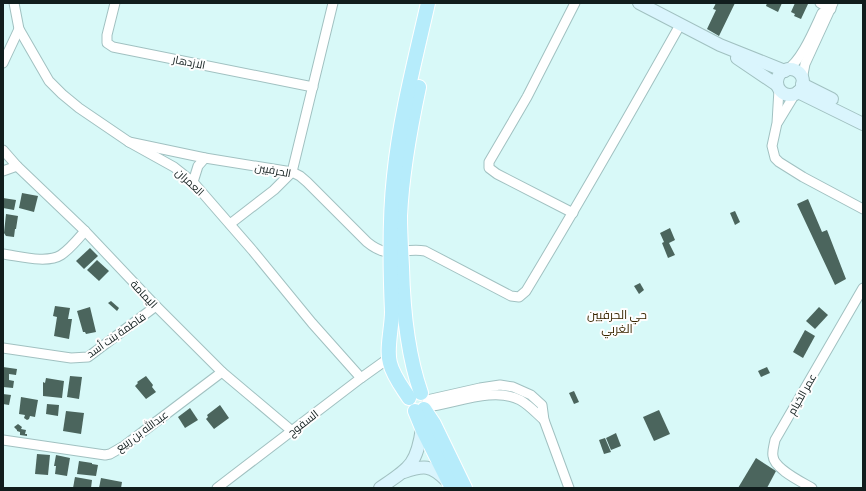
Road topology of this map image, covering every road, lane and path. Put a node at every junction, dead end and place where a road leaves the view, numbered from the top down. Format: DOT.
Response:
graph roads {
  1 [pos="14,3"];
  2 [pos="116,3"];
  3 [pos="333,3"];
  4 [pos="428,3"];
  5 [pos="438,3"];
  6 [pos="575,3"];
  7 [pos="639,3"];
  8 [pos="827,5"];
  9 [pos="680,25"];
  10 [pos="19,28"];
  11 [pos="720,45"];
  12 [pos="3,63"];
  13 [pos="785,70"];
  14 [pos="313,87"];
  15 [pos="778,87"];
  16 [pos="799,87"];
  17 [pos="863,116"];
  18 [pos="777,123"];
  19 [pos="863,124"];
  20 [pos="129,142"];
  21 [pos="3,150"];
  22 [pos="205,158"];
  23 [pos="17,166"];
  24 [pos="3,171"];
  25 [pos="292,172"];
  26 [pos="193,182"];
  27 [pos="863,209"];
  28 [pos="573,212"];
  29 [pos="230,224"];
  30 [pos="85,231"];
  31 [pos="396,252"];
  32 [pos="3,254"];
  33 [pos="863,288"];
  34 [pos="156,306"];
  35 [pos="3,348"];
  36 [pos="413,363"];
  37 [pos="391,364"];
  38 [pos="222,372"];
  39 [pos="361,378"];
  40 [pos="420,403"];
  41 [pos="422,428"];
  42 [pos="292,430"];
  43 [pos="3,440"];
  44 [pos="403,472"];
  45 [pos="223,486"];
  46 [pos="451,486"];
  47 [pos="380,488"];
  48 [pos="465,488"];
  49 [pos="569,488"];
  50 [pos="812,488"];
  1 -- 10 [label="street, العمران"];
  2 -- 14 [label="street, الازدهار"];
  3 -- 14 [label="street"];
  4 -- 31 [label="main road"];
  5 -- 31 [label="main road"];
  6 -- 28 [label="street"];
  7 -- 9 [label="street"];
  8 -- 13 [label="street"];
  8 -- 16 [label="street"];
  9 -- 11 [label="street"];
  9 -- 28 [label="street"];
  10 -- 12 [label="street"];
  10 -- 20 [label="street, العمران"];
  11 -- 13 [label="street"];
  11 -- 15 [label="street"];
  13 -- 15 [label="street"];
  13 -- 16 [label="street"];
  14 -- 25 [label="street"];
  15 -- 16 [label="street"];
  15 -- 18 [label="street"];
  16 -- 17 [label="street"];
  16 -- 18 [label="street"];
  16 -- 19 [label="street"];
  18 -- 27 [label="street"];
  20 -- 22 [label="street, الحرفيين"];
  20 -- 26 [label="street, العمران"];
  21 -- 23 [label="street, اليمامة"];
  22 -- 25 [label="street, الحرفيين"];
  22 -- 26 [label="street"];
  23 -- 24 [label="street"];
  23 -- 30 [label="street, اليمامة"];
  25 -- 29 [label="street"];
  25 -- 31 [label="street, الحرفيين"];
  26 -- 29 [label="street, العمران"];
  28 -- 31 [label="street"];
  29 -- 39 [label="street, العمران"];
  30 -- 32 [label="street"];
  30 -- 34 [label="street, اليمامة"];
  31 -- 36 [label="main road"];
  31 -- 37 [label="main road"];
  33 -- 50 [label="street, عمر الخيام"];
  34 -- 35 [label="street, فاطمة بنت أسد"];
  34 -- 38 [label="street, اليمامة"];
  36 -- 37 [label="main road"];
  36 -- 37 [label="main road"];
  36 -- 40 [label="main road"];
  37 -- 39 [label="street, السفوح"];
  37 -- 40 [label="main road"];
  38 -- 42 [label="street, اليمامة"];
  38 -- 43 [label="street, عبدالله بن ربيع"];
  39 -- 42 [label="street, السفوح"];
  40 -- 41 [label="main road"];
  40 -- 48 [label="main road"];
  40 -- 49 [label="street"];
  41 -- 44 [label="street"];
  41 -- 46 [label="main road"];
  42 -- 45 [label="street, السفوح"];
  44 -- 46 [label="street"];
  44 -- 47 [label="street"];
}
